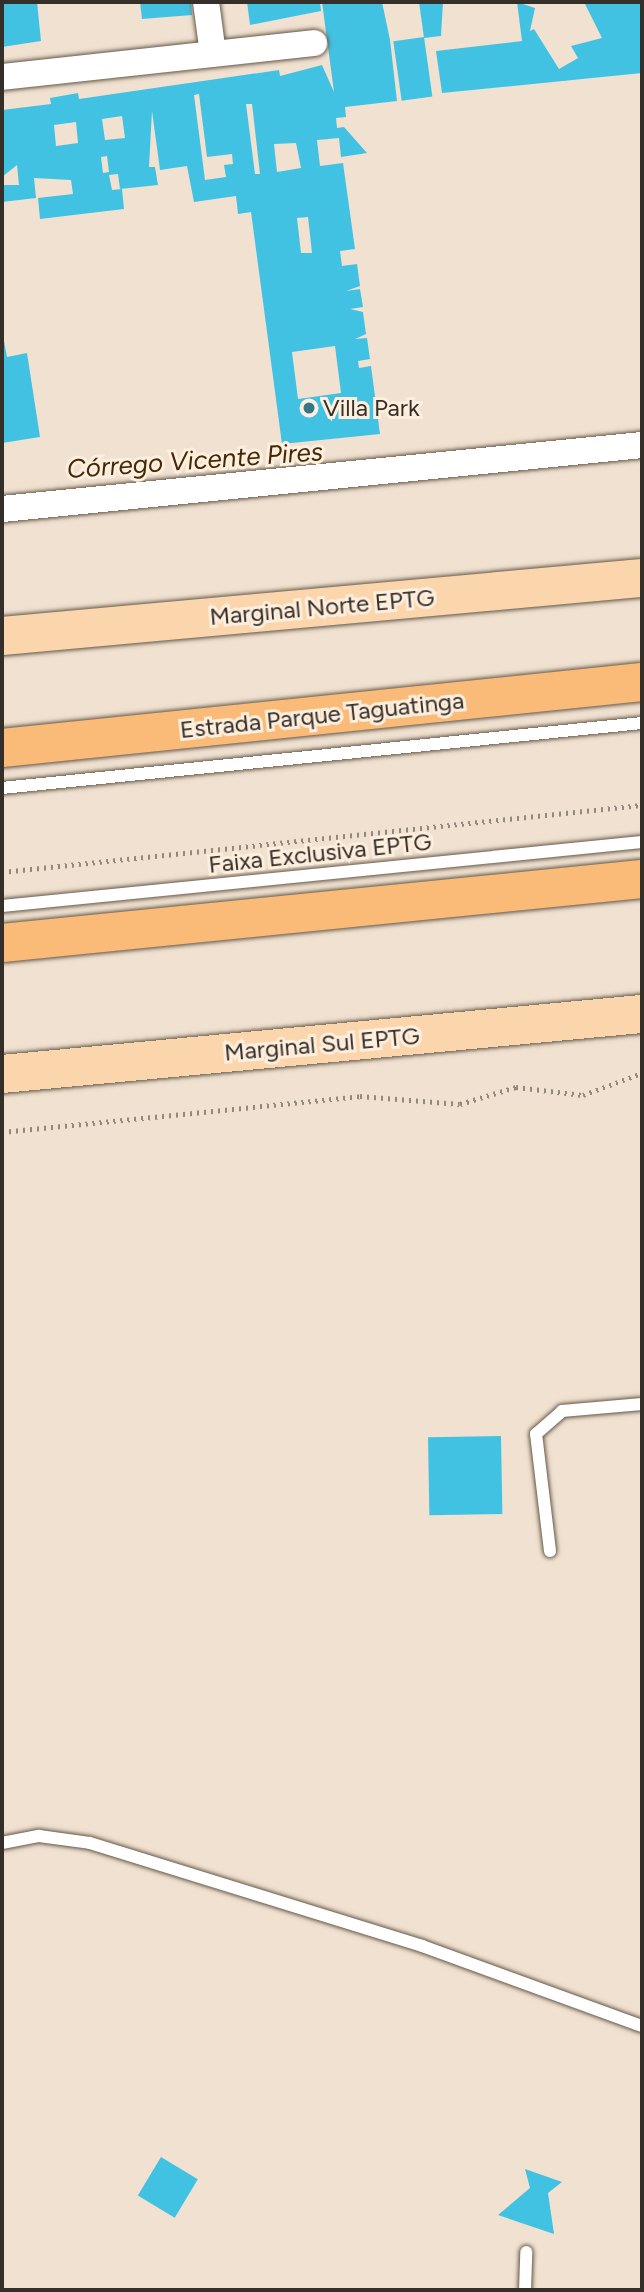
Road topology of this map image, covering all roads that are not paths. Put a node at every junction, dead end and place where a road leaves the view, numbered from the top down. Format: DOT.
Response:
graph roads {
  1 [pos="206,2"];
  2 [pos="314,43"];
  3 [pos="213,54"];
  4 [pos="2,77"];
  5 [pos="642,445"];
  6 [pos="2,509"];
  7 [pos="642,578"];
  8 [pos="2,636"];
  9 [pos="642,670"];
  10 [pos="642,682"];
  11 [pos="528,694"];
  12 [pos="642,723"];
  13 [pos="2,748"];
  14 [pos="2,788"];
  15 [pos="642,842"];
  16 [pos="642,879"];
  17 [pos="2,906"];
  18 [pos="2,943"];
  19 [pos="642,1014"];
  20 [pos="2,1074"];
  21 [pos="642,1404"];
  22 [pos="550,1551"];
  23 [pos="2,1843"];
  24 [pos="642,2026"];
  25 [pos="526,2252"];
  26 [pos="525,2290"];
  1 -- 3 [label="street"];
  2 -- 3 [label="street"];
  3 -- 4 [label="street"];
  5 -- 6 [label="street"];
  7 -- 8 [label="main road, Marginal Norte EPTG"];
  9 -- 11 [label="highway"];
  10 -- 11 [label="highway, Estrada Parque Taguatinga"];
  11 -- 13 [label="highway, Estrada Parque Taguatinga"];
  12 -- 14 [label="lane"];
  15 -- 17 [label="lane, Faixa Exclusiva EPTG"];
  16 -- 18 [label="highway"];
  19 -- 20 [label="main road, Marginal Sul EPTG"];
  21 -- 22 [label="lane"];
  23 -- 24 [label="lane"];
  25 -- 26 [label="lane"];
}
